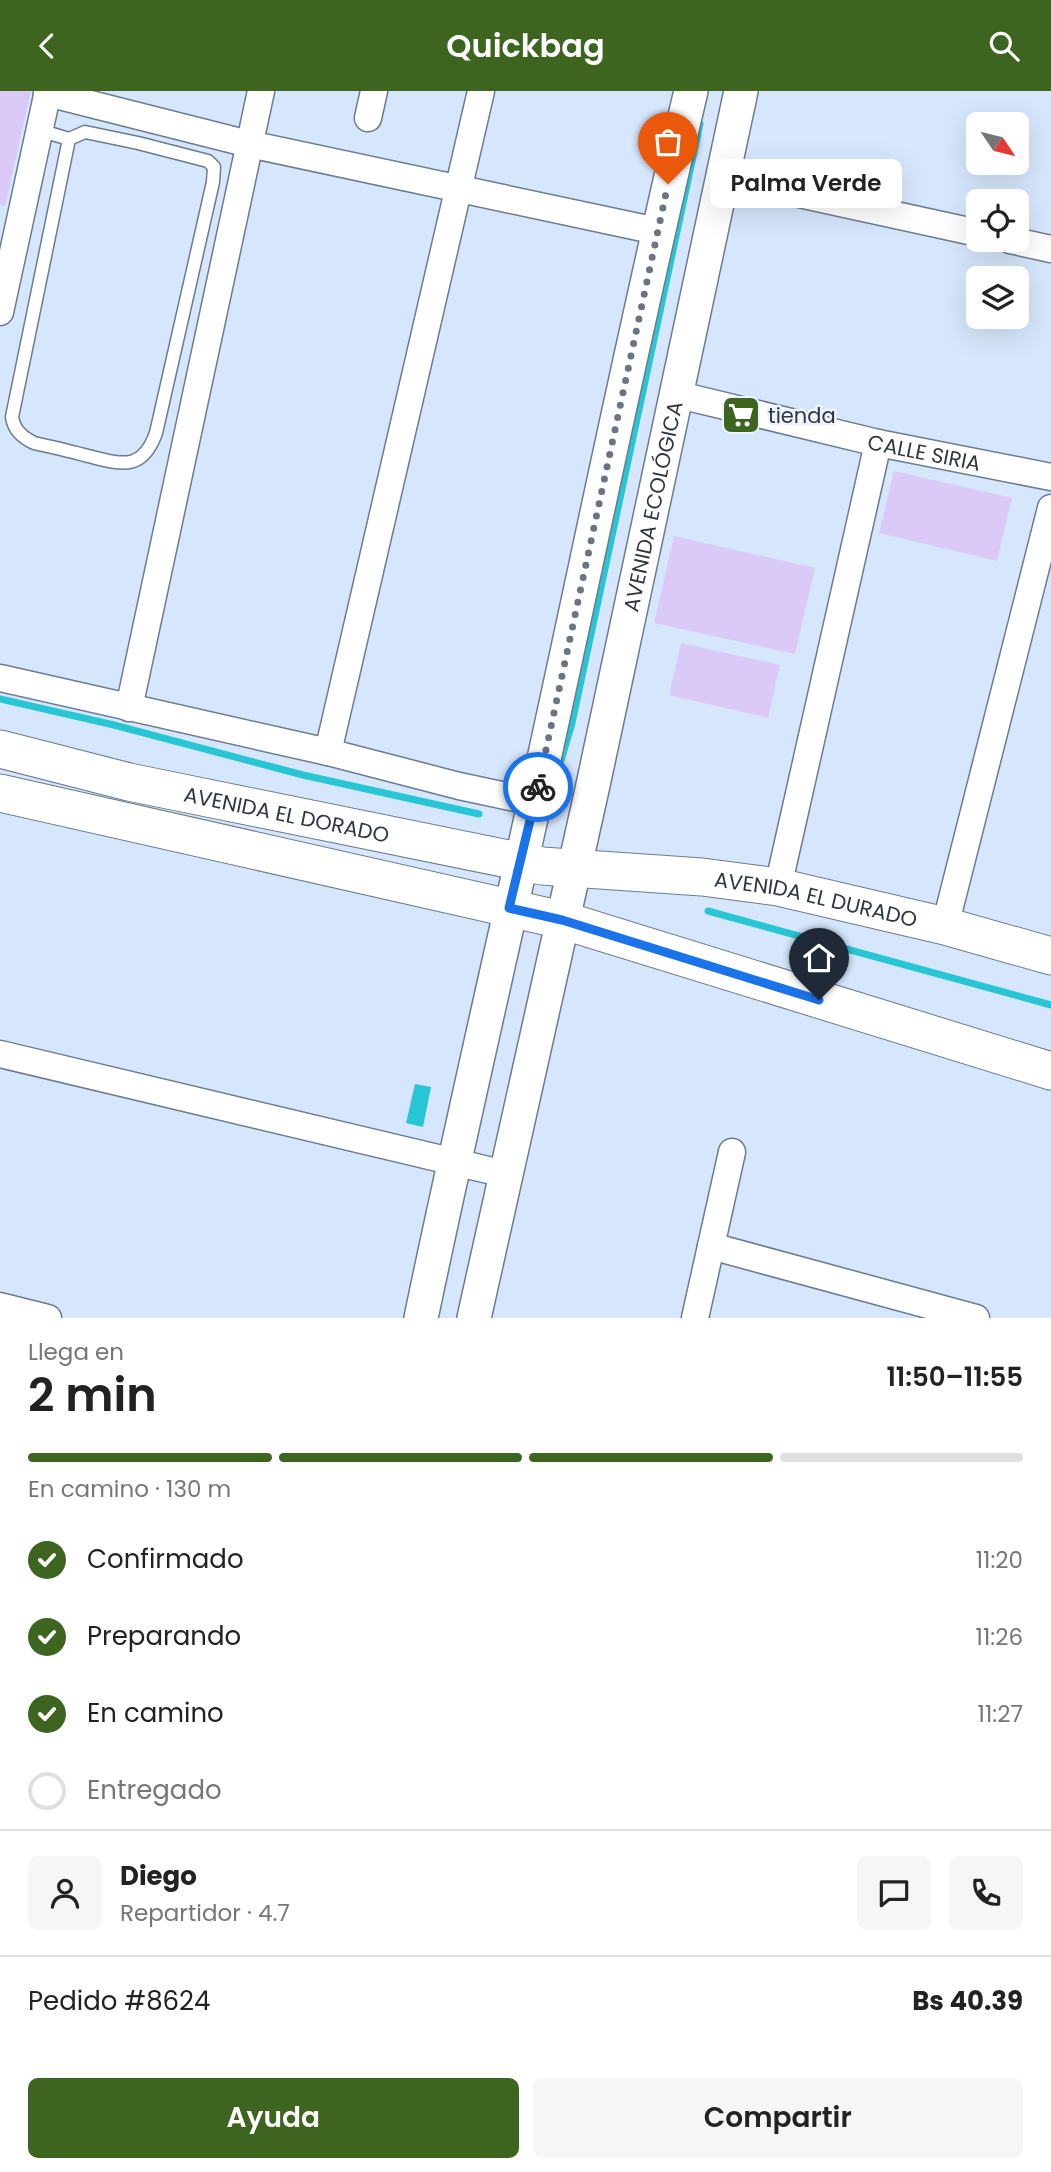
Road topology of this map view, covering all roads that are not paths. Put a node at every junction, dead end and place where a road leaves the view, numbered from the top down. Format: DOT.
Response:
graph roads {
  1 [pos="261,91"];
  2 [pos="374,91"];
  3 [pos="481,91"];
  4 [pos="691,91"];
  5 [pos="741,91"];
  6 [pos="48,92"];
  7 [pos="368,118"];
  8 [pos="39,130"];
  9 [pos="69,139"];
  10 [pos="249,144"];
  11 [pos="721,177"];
  12 [pos="457,188"];
  13 [pos="11,205"];
  14 [pos="966,230"];
  15 [pos="657,231"];
  16 [pos="1029,244"];
  17 [pos="1051,249"];
  18 [pos="0,312"];
  19 [pos="675,394"];
  20 [pos="878,443"];
  21 [pos="1051,477"];
  22 [pos="1051,508"];
  23 [pos="0,678"];
  24 [pos="129,708"];
  25 [pos="0,749"];
  26 [pos="328,752"];
  27 [pos="0,793"];
  28 [pos="534,802"];
  29 [pos="521,862"];
  30 [pos="575,870"];
  31 [pos="778,887"];
  32 [pos="509,908"];
  33 [pos="562,920"];
  34 [pos="944,926"];
  35 [pos="1051,956"];
  36 [pos="0,1054"];
  37 [pos="1051,1071"];
  38 [pos="732,1152"];
  39 [pos="453,1161"];
  40 [pos="505,1174"];
  41 [pos="711,1246"];
  42 [pos="0,1306"];
  43 [pos="48,1318"];
  44 [pos="421,1318"];
  45 [pos="474,1318"];
  46 [pos="695,1318"];
  47 [pos="976,1318"];
  1 -- 10 [label="street"];
  2 -- 7 [label="street"];
  3 -- 12 [label="street"];
  4 -- 15 [label="street"];
  5 -- 11 [label="street, AVENIDA ECOLÓGICA"];
  6 -- 8 [label="street"];
  6 -- 10 [label="street"];
  8 -- 9 [label="lane"];
  8 -- 13 [label="street"];
  9 -- 9 [label="lane"];
  10 -- 12 [label="street"];
  10 -- 24 [label="street"];
  11 -- 14 [label="street"];
  11 -- 19 [label="street, AVENIDA ECOLÓGICA"];
  12 -- 15 [label="street"];
  12 -- 26 [label="street"];
  13 -- 18 [label="street"];
  15 -- 28 [label="street"];
  16 -- 17 [label="street"];
  19 -- 20 [label="street, CALLE SIRIA"];
  19 -- 30 [label="street, AVENIDA ECOLÓGICA"];
  20 -- 21 [label="street, CALLE SIRIA"];
  20 -- 31 [label="street"];
  22 -- 34 [label="street"];
  23 -- 24 [label="street"];
  24 -- 26 [label="street"];
  25 -- 29 [label="main road, AVENIDA EL DORADO"];
  26 -- 28 [label="street"];
  27 -- 32 [label="main road, AVENIDA EL DORADO"];
  28 -- 29 [label="street"];
  29 -- 30 [label="main road, AVENIDA EL DORADO"];
  29 -- 32 [label="street"];
  30 -- 31 [label="main road, AVENIDA EL DURADO"];
  30 -- 33 [label="street, AVENIDA ECOLÓGICA"];
  31 -- 34 [label="main road, AVENIDA EL DURADO"];
  32 -- 33 [label="main road"];
  32 -- 39 [label="street"];
  33 -- 37 [label="main road"];
  33 -- 40 [label="street, AVENIDA ECOLÓGICA"];
  34 -- 35 [label="main road, AVENIDA EL DURADO"];
  36 -- 39 [label="street"];
  38 -- 41 [label="street"];
  39 -- 40 [label="street"];
  39 -- 44 [label="street"];
  40 -- 45 [label="street, AVENIDA ECOLÓGICA"];
  41 -- 46 [label="street"];
  41 -- 47 [label="street"];
  42 -- 43 [label="street"];
}
